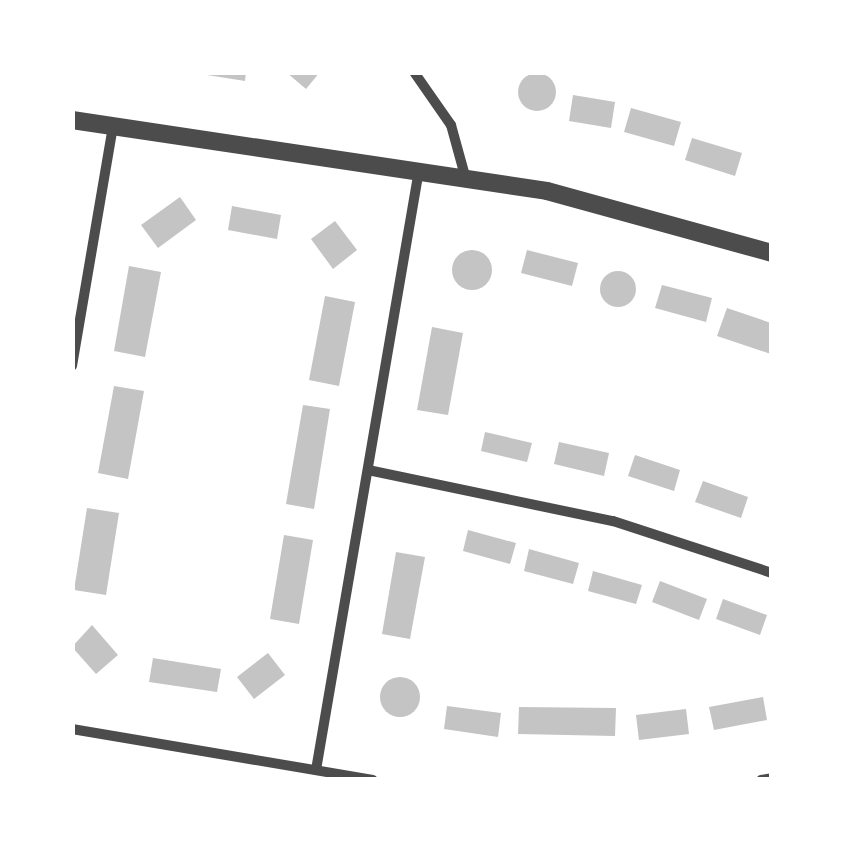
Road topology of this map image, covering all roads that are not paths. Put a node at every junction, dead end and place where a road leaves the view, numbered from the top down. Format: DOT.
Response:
graph roads {
  1 [pos="414,72"];
  2 [pos="72,120"];
  3 [pos="113,126"];
  4 [pos="420,168"];
  5 [pos="465,176"];
  6 [pos="772,253"];
  7 [pos="72,366"];
  8 [pos="368,470"];
  9 [pos="772,573"];
  10 [pos="72,729"];
  11 [pos="270,763"];
  12 [pos="316,770"];
  13 [pos="772,778"];
  14 [pos="268,780"];
  15 [pos="373,780"];
  16 [pos="761,780"];
  1 -- 5 [label="street"];
  2 -- 3 [label="street"];
  3 -- 4 [label="street"];
  3 -- 7 [label="street"];
  4 -- 5 [label="street"];
  4 -- 8 [label="street"];
  5 -- 6 [label="street"];
  8 -- 9 [label="street"];
  8 -- 12 [label="street"];
  10 -- 11 [label="street"];
  11 -- 12 [label="street"];
  11 -- 14 [label="street"];
  12 -- 15 [label="street"];
  13 -- 16 [label="street"];
}
